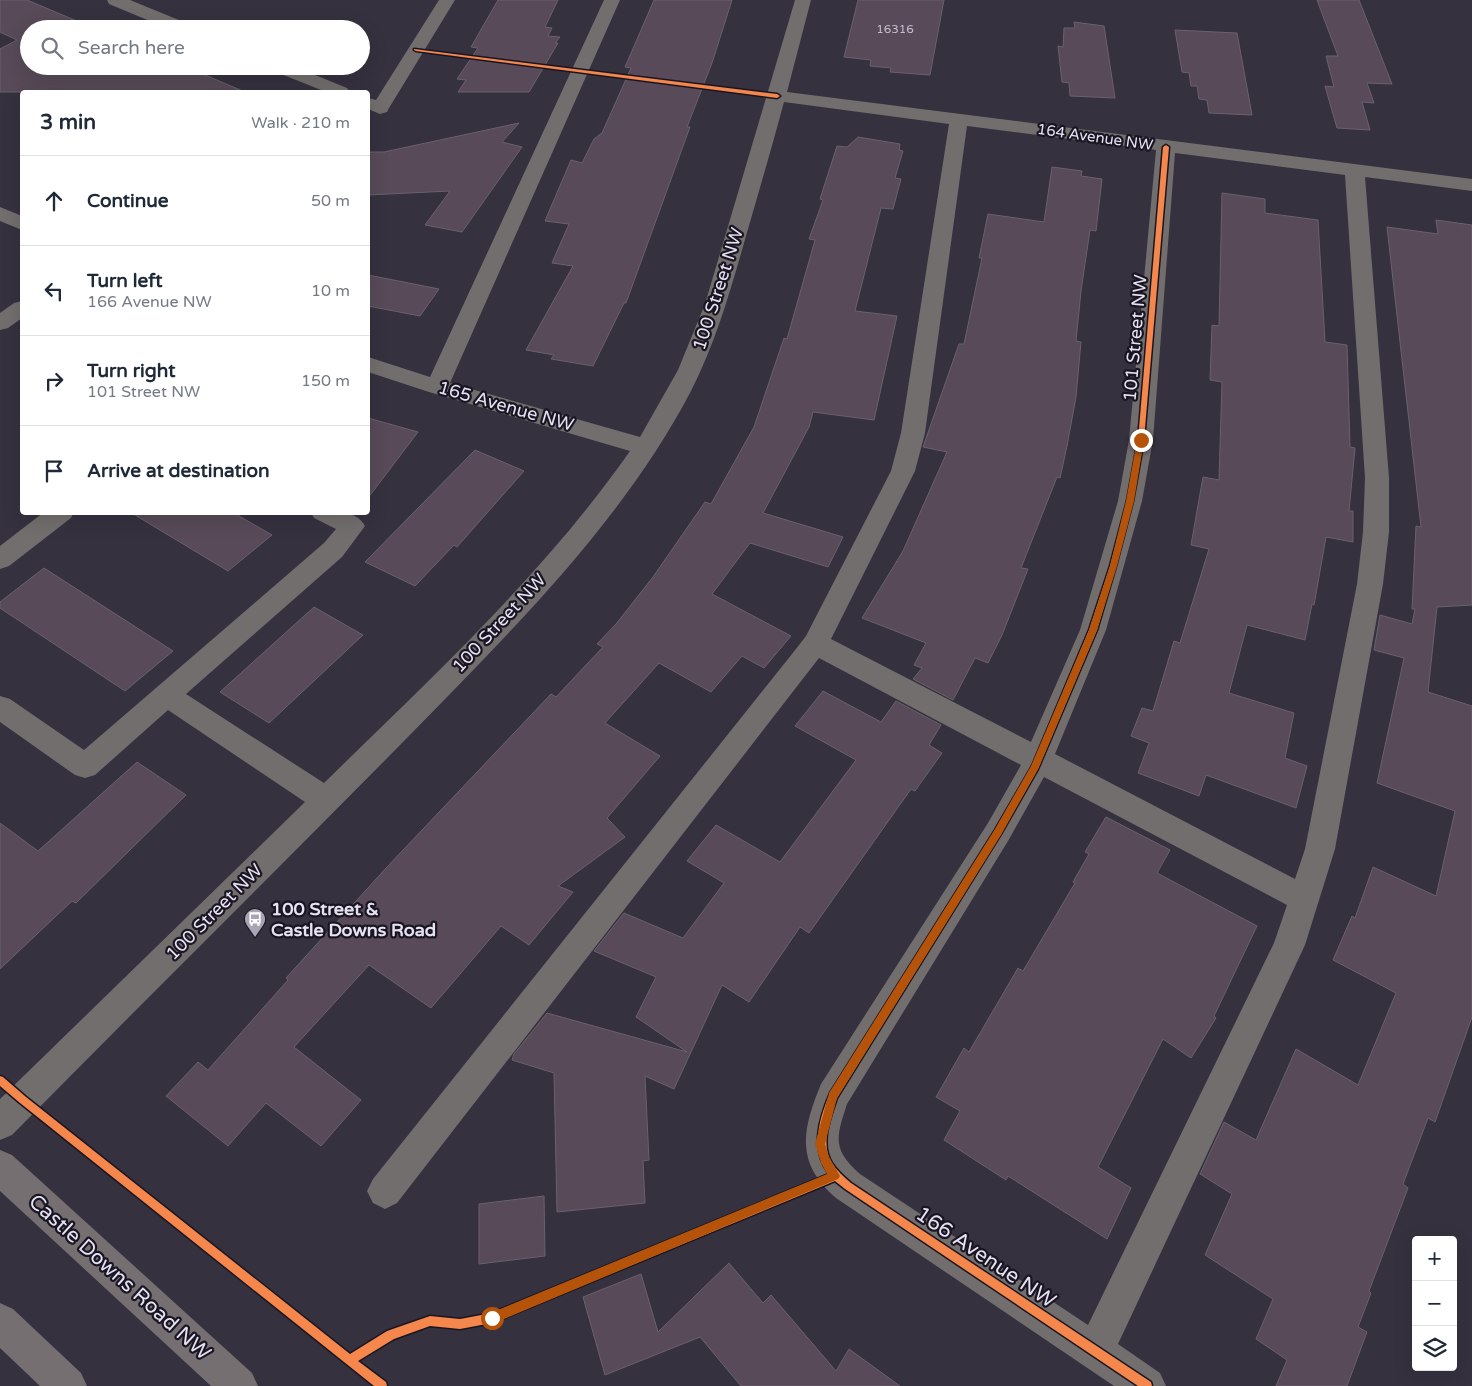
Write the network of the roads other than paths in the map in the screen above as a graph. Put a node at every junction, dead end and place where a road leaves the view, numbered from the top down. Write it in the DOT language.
graph roads {
  1 [pos="115,0"];
  2 [pos="447,0"];
  3 [pos="612,0"];
  4 [pos="803,0"];
  5 [pos="163,20"];
  6 [pos="299,75"];
  7 [pos="336,90"];
  8 [pos="777,96"];
  9 [pos="374,106"];
  10 [pos="960,119"];
  11 [pos="1166,147"];
  12 [pos="1355,171"];
  13 [pos="1472,186"];
  14 [pos="0,213"];
  15 [pos="20,223"];
  16 [pos="20,309"];
  17 [pos="0,323"];
  18 [pos="370,365"];
  19 [pos="437,387"];
  20 [pos="646,446"];
  21 [pos="58,515"];
  22 [pos="329,515"];
  23 [pos="0,559"];
  24 [pos="815,643"];
  25 [pos="166,695"];
  26 [pos="0,707"];
  27 [pos="1038,759"];
  28 [pos="327,800"];
  29 [pos="1305,899"];
  30 [pos="0,1123"];
  31 [pos="820,1144"];
  32 [pos="0,1167"];
  33 [pos="385,1191"];
  34 [pos="0,1322"];
  35 [pos="1095,1351"];
  36 [pos="68,1386"];
  37 [pos="239,1386"];
  38 [pos="1147,1386"];
  1 -- 5 [label="street"];
  2 -- 9 [label="street"];
  3 -- 19 [label="street"];
  4 -- 8 [label="street, 100 Street NW"];
  6 -- 7 [label="street"];
  8 -- 10 [label="street, 164 Avenue NW"];
  8 -- 20 [label="street, 100 Street NW"];
  10 -- 11 [label="street, 164 Avenue NW"];
  10 -- 24 [label="street"];
  11 -- 12 [label="street, 164 Avenue NW"];
  11 -- 27 [label="street, 101 Street NW"];
  12 -- 13 [label="street, 164 Avenue NW"];
  12 -- 29 [label="street"];
  14 -- 15 [label="street"];
  16 -- 17 [label="street"];
  18 -- 19 [label="street, 165 Avenue NW"];
  19 -- 20 [label="street, 165 Avenue NW"];
  20 -- 28 [label="street, 100 Street NW"];
  21 -- 23 [label="street"];
  22 -- 25 [label="street"];
  24 -- 27 [label="street"];
  24 -- 33 [label="street"];
  25 -- 26 [label="street"];
  25 -- 28 [label="street"];
  27 -- 29 [label="street"];
  27 -- 31 [label="street, 101 Street NW"];
  28 -- 30 [label="street, 100 Street NW"];
  29 -- 35 [label="street"];
  31 -- 35 [label="street, 166 Avenue NW"];
  32 -- 37 [label="main road, Castle Downs Road NW"];
  34 -- 36 [label="main road"];
  35 -- 38 [label="street, 166 Avenue NW"];
}
